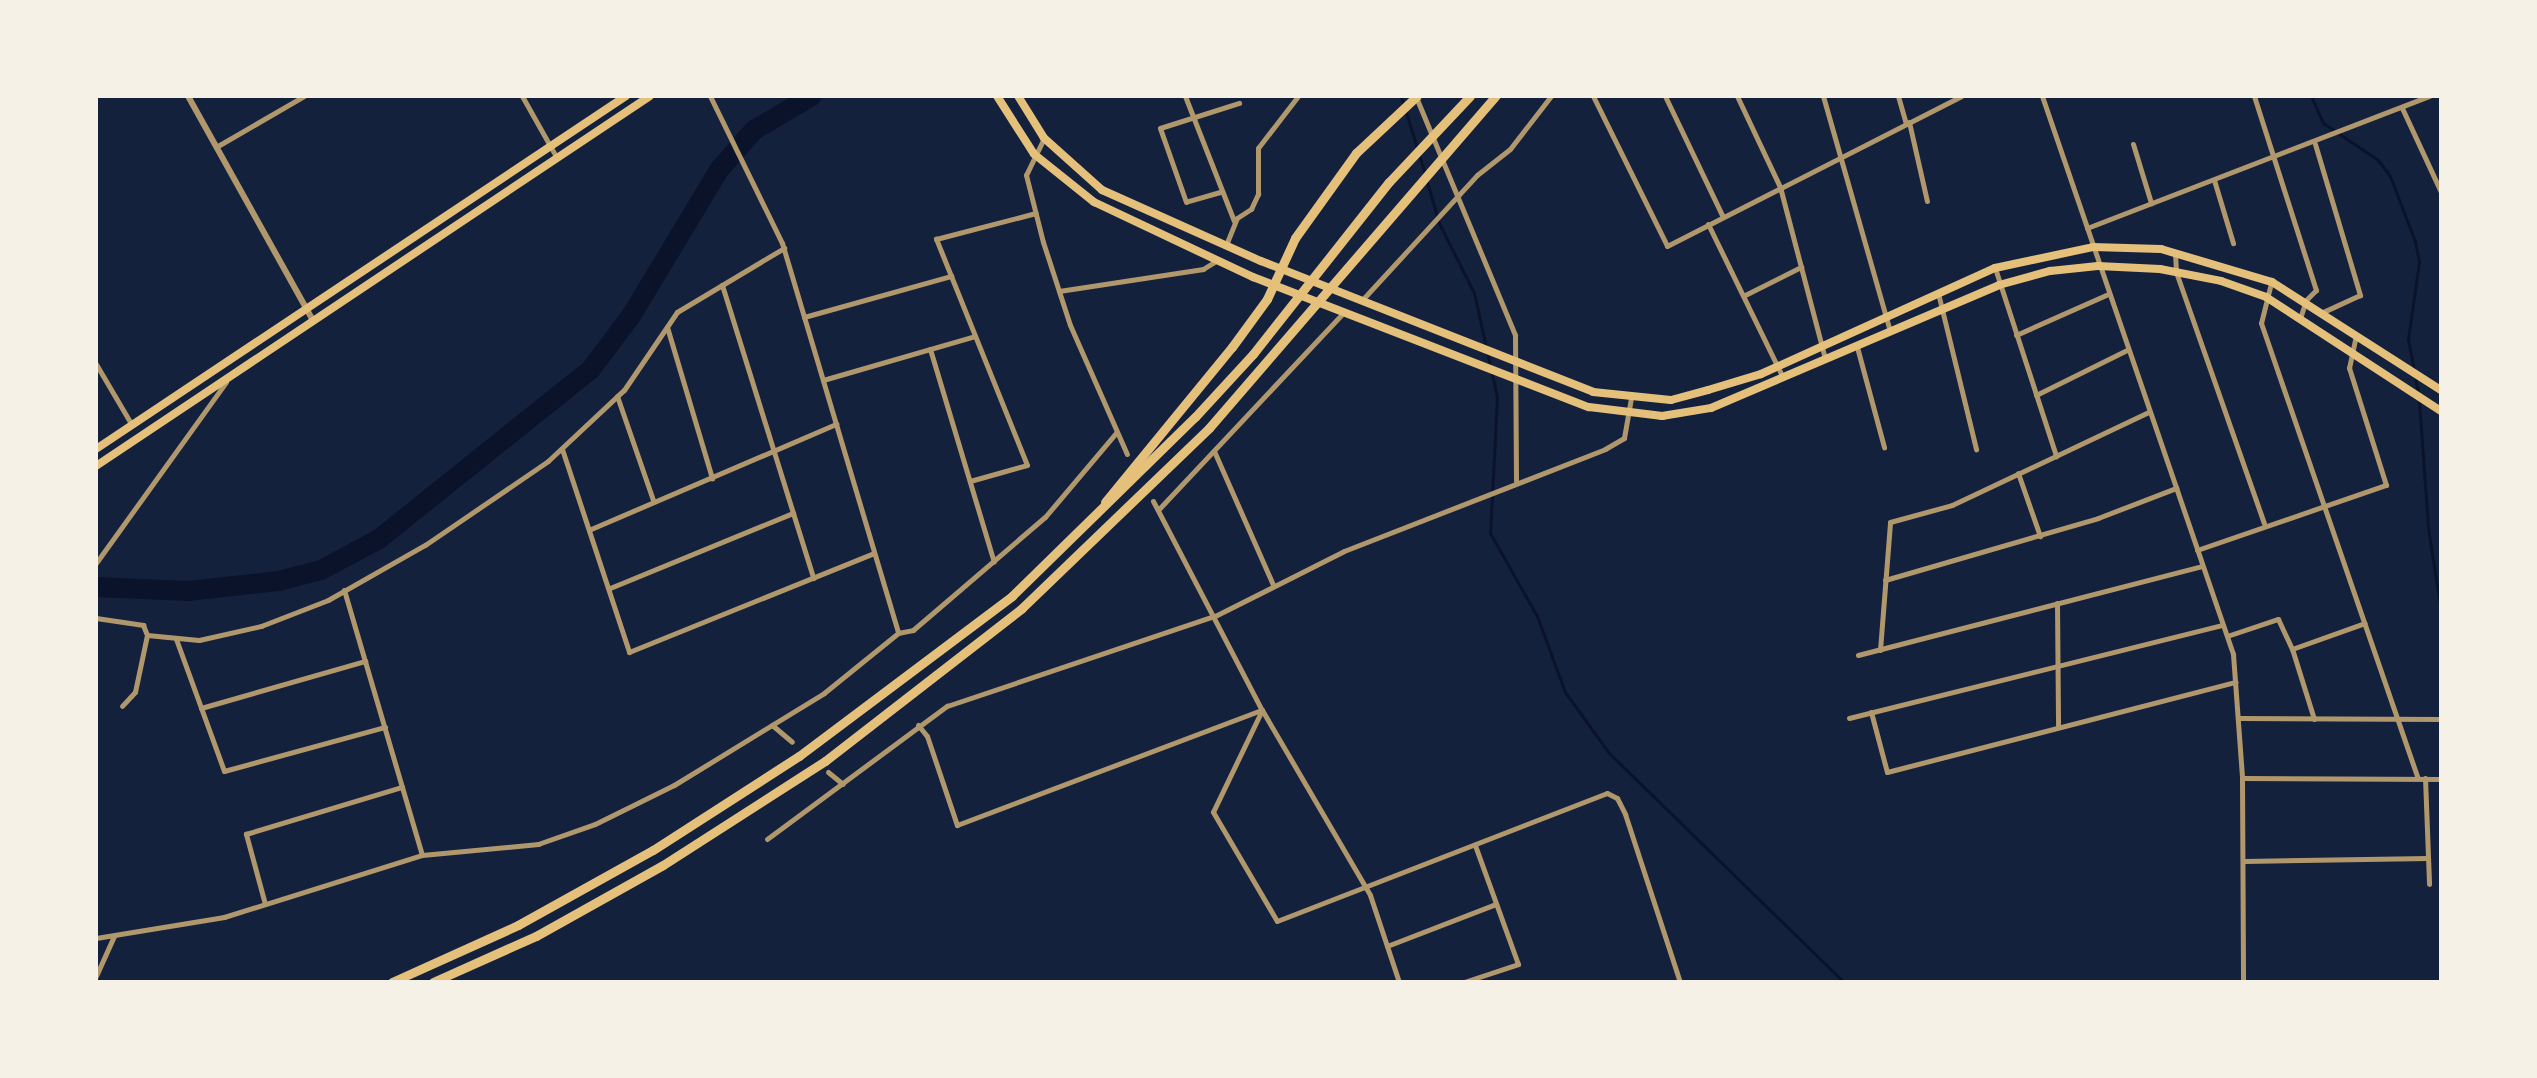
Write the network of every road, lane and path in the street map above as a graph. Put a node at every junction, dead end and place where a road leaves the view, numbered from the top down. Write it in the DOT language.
graph roads {
  1 [pos="188,96"];
  2 [pos="304,96"];
  3 [pos="522,96"];
  4 [pos="626,96"];
  5 [pos="650,96"];
  6 [pos="710,96"];
  7 [pos="997,96"];
  8 [pos="1018,96"];
  9 [pos="1185,96"];
  10 [pos="1298,96"];
  11 [pos="1416,96"];
  12 [pos="1470,96"];
  13 [pos="1496,96"];
  14 [pos="1551,96"];
  15 [pos="1593,96"];
  16 [pos="1665,96"];
  17 [pos="1737,96"];
  18 [pos="1823,96"];
  19 [pos="1898,96"];
  20 [pos="1961,96"];
  21 [pos="2042,96"];
  22 [pos="2254,96"];
  23 [pos="2429,96"];
  24 [pos="1954,98"];
  25 [pos="1239,103"];
  26 [pos="2402,108"];
  27 [pos="1193,119"];
  28 [pos="1908,123"];
  29 [pos="1044,138"];
  30 [pos="2133,144"];
  31 [pos="2315,144"];
  32 [pos="216,147"];
  33 [pos="551,147"];
  34 [pos="1034,154"];
  35 [pos="1839,155"];
  36 [pos="557,159"];
  37 [pos="2271,160"];
  38 [pos="2214,180"];
  39 [pos="1780,187"];
  40 [pos="1220,192"];
  41 [pos="2441,192"];
  42 [pos="1456,198"];
  43 [pos="1927,201"];
  44 [pos="2151,203"];
  45 [pos="1036,213"];
  46 [pos="1723,217"];
  47 [pos="1235,223"];
  48 [pos="1708,224"];
  49 [pos="2087,228"];
  50 [pos="2441,239"];
  51 [pos="2233,243"];
  52 [pos="1226,246"];
  53 [pos="2093,247"];
  54 [pos="2441,247"];
  55 [pos="784,248"];
  56 [pos="2175,252"];
  57 [pos="1217,261"];
  58 [pos="2098,266"];
  59 [pos="1801,267"];
  60 [pos="1995,268"];
  61 [pos="2176,272"];
  62 [pos="951,276"];
  63 [pos="2272,282"];
  64 [pos="722,285"];
  65 [pos="1999,285"];
  66 [pos="1059,291"];
  67 [pos="1937,292"];
  68 [pos="2108,294"];
  69 [pos="1745,295"];
  70 [pos="2266,297"];
  71 [pos="1363,299"];
  72 [pos="2306,300"];
  73 [pos="1941,308"];
  74 [pos="307,311"];
  75 [pos="2323,312"];
  76 [pos="1343,313"];
  77 [pos="1885,316"];
  78 [pos="804,317"];
  79 [pos="2300,318"];
  80 [pos="313,321"];
  81 [pos="667,327"];
  82 [pos="1890,331"];
  83 [pos="2016,335"];
  84 [pos="2357,335"];
  85 [pos="975,336"];
  86 [pos="1824,345"];
  87 [pos="1857,346"];
  88 [pos="930,349"];
  89 [pos="2349,349"];
  90 [pos="2127,350"];
  91 [pos="1514,360"];
  92 [pos="1825,360"];
  93 [pos="96,364"];
  94 [pos="1778,366"];
  95 [pos="231,375"];
  96 [pos="1783,379"];
  97 [pos="823,380"];
  98 [pos="1516,382"];
  99 [pos="2441,390"];
  100 [pos="2036,395"];
  101 [pos="617,396"];
  102 [pos="1631,398"];
  103 [pos="2441,411"];
  104 [pos="2149,412"];
  105 [pos="1629,414"];
  106 [pos="836,424"];
  107 [pos="132,425"];
  108 [pos="1116,433"];
  109 [pos="1884,447"];
  110 [pos="562,448"];
  111 [pos="96,449"];
  112 [pos="1976,449"];
  113 [pos="773,451"];
  114 [pos="1214,451"];
  115 [pos="1127,454"];
  116 [pos="2056,456"];
  117 [pos="96,466"];
  118 [pos="2018,473"];
  119 [pos="712,478"];
  120 [pos="970,481"];
  121 [pos="1516,481"];
  122 [pos="2176,488"];
  123 [pos="653,500"];
  124 [pos="1153,501"];
  125 [pos="2325,504"];
  126 [pos="1158,510"];
  127 [pos="793,513"];
  128 [pos="2264,523"];
  129 [pos="591,529"];
  130 [pos="2040,536"];
  131 [pos="1075,538"];
  132 [pos="2197,550"];
  133 [pos="874,553"];
  134 [pos="994,562"];
  135 [pos="96,563"];
  136 [pos="2202,566"];
  137 [pos="813,578"];
  138 [pos="1885,580"];
  139 [pos="1273,585"];
  140 [pos="610,588"];
  141 [pos="344,590"];
  142 [pos="2057,603"];
  143 [pos="1215,616"];
  144 [pos="96,618"];
  145 [pos="2365,623"];
  146 [pos="2223,625"];
  147 [pos="898,633"];
  148 [pos="147,635"];
  149 [pos="2227,636"];
  150 [pos="176,639"];
  151 [pos="2292,649"];
  152 [pos="1880,650"];
  153 [pos="1858,655"];
  154 [pos="365,661"];
  155 [pos="2058,663"];
  156 [pos="2236,682"];
  157 [pos="122,706"];
  158 [pos="201,708"];
  159 [pos="1262,710"];
  160 [pos="1871,712"];
  161 [pos="1849,718"];
  162 [pos="2240,718"];
  163 [pos="2314,719"];
  164 [pos="2397,719"];
  165 [pos="2441,719"];
  166 [pos="772,725"];
  167 [pos="918,725"];
  168 [pos="2058,726"];
  169 [pos="385,727"];
  170 [pos="792,742"];
  171 [pos="828,772"];
  172 [pos="2242,778"];
  173 [pos="2421,778"];
  174 [pos="2441,779"];
  175 [pos="843,784"];
  176 [pos="402,787"];
  177 [pos="767,839"];
  178 [pos="1475,845"];
  179 [pos="422,855"];
  180 [pos="2428,858"];
  181 [pos="2244,861"];
  182 [pos="2429,884"];
  183 [pos="1367,890"];
  184 [pos="265,904"];
  185 [pos="1496,904"];
  186 [pos="114,936"];
  187 [pos="96,938"];
  188 [pos="1387,946"];
  189 [pos="96,976"];
  190 [pos="392,982"];
  191 [pos="433,982"];
  192 [pos="1399,982"];
  193 [pos="1464,982"];
  194 [pos="1680,982"];
  195 [pos="2243,982"];
  1 -- 32 [label="street"];
  2 -- 32 [label="street"];
  3 -- 33 [label="street"];
  4 -- 33 [label="main road"];
  5 -- 36 [label="main road"];
  6 -- 55 [label="street"];
  7 -- 34 [label="main road"];
  8 -- 29 [label="main road"];
  9 -- 27 [label="street"];
  10 -- 47 [label="street"];
  11 -- 42 [label="street"];
  11 -- 131 [label="highway"];
  12 -- 131 [label="highway"];
  13 -- 191 [label="highway"];
  14 -- 42 [label="street"];
  15 -- 48 [label="street"];
  16 -- 46 [label="street"];
  17 -- 39 [label="street"];
  18 -- 35 [label="street"];
  19 -- 28 [label="street"];
  20 -- 24 [label="street"];
  21 -- 49 [label="street"];
  22 -- 37 [label="street"];
  23 -- 26 [label="street"];
  24 -- 28 [label="street"];
  25 -- 27 [label="street"];
  26 -- 31 [label="street"];
  26 -- 41 [label="street"];
  27 -- 40 [label="street"];
  27 -- 40 [label="street"];
  28 -- 35 [label="street"];
  28 -- 43 [label="street"];
  29 -- 34 [label="street"];
  29 -- 52 [label="main road"];
  30 -- 44 [label="street"];
  31 -- 37 [label="street"];
  31 -- 75 [label="street"];
  32 -- 74 [label="street"];
  33 -- 36 [label="street"];
  33 -- 74 [label="main road"];
  34 -- 45 [label="street"];
  34 -- 57 [label="main road"];
  35 -- 39 [label="street"];
  35 -- 77 [label="street"];
  36 -- 80 [label="main road"];
  37 -- 38 [label="street"];
  37 -- 72 [label="street"];
  38 -- 44 [label="street"];
  38 -- 51 [label="street"];
  39 -- 46 [label="street"];
  39 -- 59 [label="street"];
  40 -- 47 [label="street"];
  42 -- 71 [label="street"];
  42 -- 91 [label="street"];
  44 -- 49 [label="street"];
  45 -- 62 [label="street"];
  45 -- 66 [label="street"];
  46 -- 48 [label="street"];
  47 -- 52 [label="street"];
  48 -- 69 [label="street"];
  49 -- 53 [label="street"];
  50 -- 54 [label="street"];
  52 -- 71 [label="main road"];
  53 -- 56 [label="main road"];
  53 -- 58 [label="street"];
  53 -- 60 [label="main road"];
  55 -- 64 [label="street"];
  55 -- 78 [label="street"];
  56 -- 61 [label="street"];
  56 -- 63 [label="main road"];
  57 -- 66 [label="street"];
  57 -- 76 [label="main road"];
  58 -- 61 [label="main road"];
  58 -- 65 [label="main road"];
  58 -- 68 [label="street"];
  59 -- 69 [label="street"];
  59 -- 86 [label="street"];
  60 -- 65 [label="street"];
  60 -- 67 [label="main road"];
  61 -- 70 [label="main road"];
  61 -- 128 [label="street"];
  62 -- 78 [label="street"];
  62 -- 85 [label="street"];
  63 -- 70 [label="street"];
  63 -- 72 [label="main road"];
  64 -- 81 [label="street"];
  64 -- 113 [label="street"];
  65 -- 73 [label="main road"];
  65 -- 83 [label="street"];
  66 -- 108 [label="street"];
  67 -- 73 [label="street"];
  67 -- 77 [label="main road"];
  68 -- 83 [label="street"];
  68 -- 90 [label="street"];
  69 -- 94 [label="street"];
  70 -- 79 [label="main road"];
  70 -- 125 [label="street"];
  71 -- 91 [label="main road"];
  72 -- 75 [label="main road"];
  72 -- 79 [label="street"];
  73 -- 82 [label="main road"];
  73 -- 112 [label="street"];
  74 -- 80 [label="street"];
  74 -- 107 [label="main road"];
  75 -- 84 [label="main road"];
  76 -- 98 [label="main road"];
  76 -- 114 [label="street"];
  77 -- 82 [label="street"];
  77 -- 86 [label="main road"];
  78 -- 97 [label="street"];
  79 -- 89 [label="main road"];
  80 -- 95 [label="main road"];
  81 -- 101 [label="street"];
  81 -- 119 [label="street"];
  82 -- 87 [label="main road"];
  83 -- 100 [label="street"];
  84 -- 89 [label="street"];
  84 -- 99 [label="main road"];
  85 -- 88 [label="street"];
  85 -- 120 [label="street"];
  86 -- 92 [label="street"];
  86 -- 94 [label="main road"];
  87 -- 92 [label="main road"];
  87 -- 109 [label="street"];
  88 -- 97 [label="street"];
  88 -- 120 [label="street"];
  89 -- 103 [label="main road"];
  89 -- 125 [label="street"];
  90 -- 100 [label="street"];
  90 -- 104 [label="street"];
  91 -- 98 [label="street"];
  91 -- 102 [label="main road"];
  92 -- 96 [label="main road"];
  93 -- 107 [label="street"];
  94 -- 96 [label="street"];
  94 -- 102 [label="main road"];
  95 -- 117 [label="main road"];
  95 -- 135 [label="street"];
  96 -- 105 [label="main road"];
  97 -- 106 [label="street"];
  98 -- 105 [label="main road"];
  98 -- 121 [label="street"];
  100 -- 116 [label="street"];
  101 -- 110 [label="street"];
  101 -- 123 [label="street"];
  102 -- 105 [label="street"];
  104 -- 116 [label="street"];
  104 -- 122 [label="street"];
  105 -- 121 [label="street"];
  106 -- 113 [label="street"];
  106 -- 133 [label="street"];
  107 -- 111 [label="main road"];
  108 -- 115 [label="street"];
  108 -- 134 [label="street"];
  110 -- 129 [label="street"];
  110 -- 141 [label="street"];
  113 -- 119 [label="street"];
  113 -- 127 [label="street"];
  114 -- 126 [label="street"];
  114 -- 139 [label="street"];
  116 -- 118 [label="street"];
  118 -- 130 [label="street"];
  118 -- 138 [label="street"];
  119 -- 123 [label="street"];
  120 -- 134 [label="street"];
  121 -- 139 [label="street"];
  122 -- 130 [label="street"];
  122 -- 132 [label="street"];
  123 -- 129 [label="street"];
  124 -- 126 [label="street"];
  125 -- 128 [label="street"];
  125 -- 145 [label="street"];
  126 -- 143 [label="street"];
  127 -- 137 [label="street"];
  127 -- 140 [label="street"];
  128 -- 132 [label="street"];
  129 -- 140 [label="street"];
  130 -- 138 [label="street"];
  131 -- 190 [label="highway"];
  132 -- 136 [label="street"];
  133 -- 137 [label="street"];
  133 -- 147 [label="street"];
  134 -- 147 [label="street"];
  136 -- 142 [label="street"];
  136 -- 146 [label="street"];
  137 -- 140 [label="street"];
  138 -- 152 [label="street"];
  139 -- 143 [label="street"];
  141 -- 150 [label="street"];
  141 -- 154 [label="street"];
  142 -- 152 [label="street"];
  142 -- 155 [label="street"];
  143 -- 159 [label="street"];
  143 -- 167 [label="street"];
  144 -- 148 [label="street"];
  145 -- 151 [label="street"];
  145 -- 164 [label="street"];
  146 -- 149 [label="street"];
  146 -- 155 [label="street"];
  147 -- 166 [label="street"];
  148 -- 150 [label="street"];
  148 -- 157 [label="street"];
  149 -- 151 [label="street"];
  149 -- 156 [label="street"];
  150 -- 158 [label="street"];
  151 -- 163 [label="street"];
  152 -- 153 [label="street"];
  154 -- 158 [label="street"];
  154 -- 169 [label="street"];
  155 -- 160 [label="street"];
  155 -- 168 [label="street"];
  156 -- 162 [label="street"];
  156 -- 168 [label="street"];
  158 -- 169 [label="street"];
  159 -- 167 [label="street"];
  159 -- 183 [label="street"];
  159 -- 183 [label="street"];
  160 -- 161 [label="street"];
  160 -- 168 [label="street"];
  162 -- 163 [label="street"];
  162 -- 172 [label="street"];
  163 -- 164 [label="street"];
  164 -- 165 [label="street"];
  164 -- 173 [label="street"];
  166 -- 170 [label="street"];
  166 -- 179 [label="street"];
  167 -- 175 [label="street"];
  169 -- 176 [label="street"];
  171 -- 175 [label="street"];
  172 -- 173 [label="street"];
  172 -- 181 [label="street"];
  173 -- 174 [label="street"];
  173 -- 180 [label="street"];
  175 -- 177 [label="street"];
  176 -- 179 [label="street"];
  176 -- 184 [label="street"];
  178 -- 183 [label="street"];
  178 -- 185 [label="street"];
  178 -- 194 [label="street"];
  179 -- 184 [label="street"];
  180 -- 181 [label="street"];
  180 -- 182 [label="street"];
  181 -- 195 [label="street"];
  183 -- 188 [label="street"];
  184 -- 186 [label="street"];
  185 -- 188 [label="street"];
  185 -- 193 [label="street"];
  186 -- 187 [label="street"];
  186 -- 189 [label="street"];
  188 -- 192 [label="street"];
}
